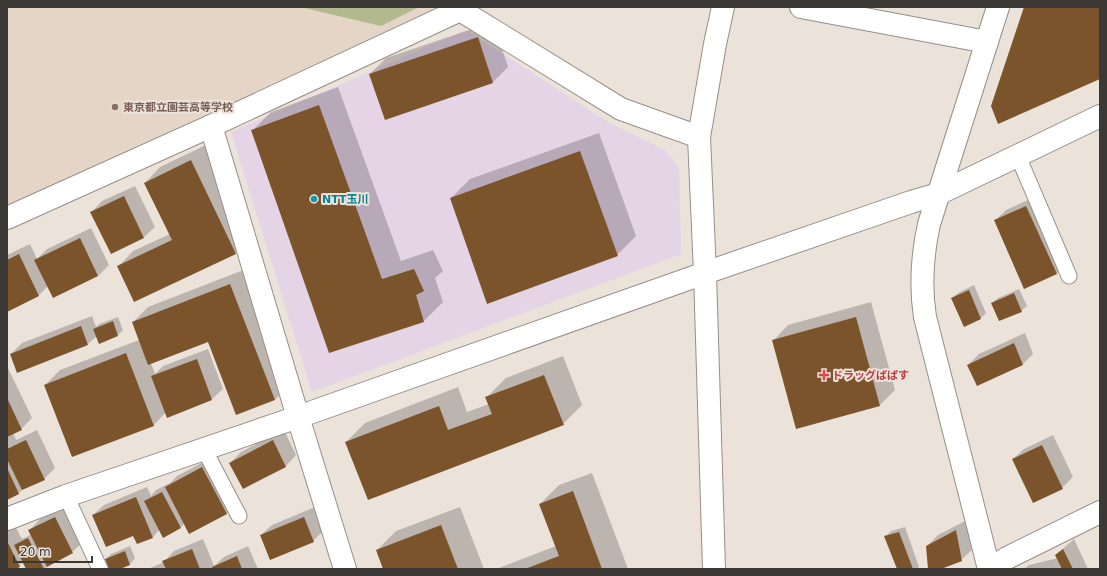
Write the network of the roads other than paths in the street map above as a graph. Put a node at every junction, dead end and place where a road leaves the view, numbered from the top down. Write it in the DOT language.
graph roads {
  1 [pos="723,7"];
  2 [pos="801,7"];
  3 [pos="998,7"];
  4 [pos="460,9"];
  5 [pos="987,42"];
  6 [pos="1100,116"];
  7 [pos="211,126"];
  8 [pos="698,137"];
  9 [pos="1018,156"];
  10 [pos="938,194"];
  11 [pos="7,218"];
  12 [pos="705,273"];
  13 [pos="1070,276"];
  14 [pos="298,417"];
  15 [pos="204,449"];
  16 [pos="66,496"];
  17 [pos="1100,512"];
  18 [pos="239,516"];
  19 [pos="7,519"];
  20 [pos="100,569"];
  21 [pos="345,569"];
  22 [pos="714,569"];
  23 [pos="989,569"];
  1 -- 8 [label="street"];
  2 -- 5 [label="street"];
  3 -- 5 [label="street"];
  4 -- 7 [label="street"];
  4 -- 8 [label="street"];
  5 -- 10 [label="street"];
  6 -- 9 [label="street"];
  7 -- 11 [label="street"];
  7 -- 14 [label="street"];
  8 -- 12 [label="street"];
  9 -- 10 [label="street"];
  9 -- 13 [label="lane"];
  10 -- 12 [label="street"];
  10 -- 23 [label="street"];
  12 -- 14 [label="street"];
  12 -- 22 [label="street"];
  14 -- 15 [label="street"];
  14 -- 21 [label="street"];
  15 -- 16 [label="street"];
  15 -- 18 [label="lane"];
  16 -- 19 [label="street"];
  16 -- 20 [label="lane"];
  17 -- 23 [label="street"];
}
